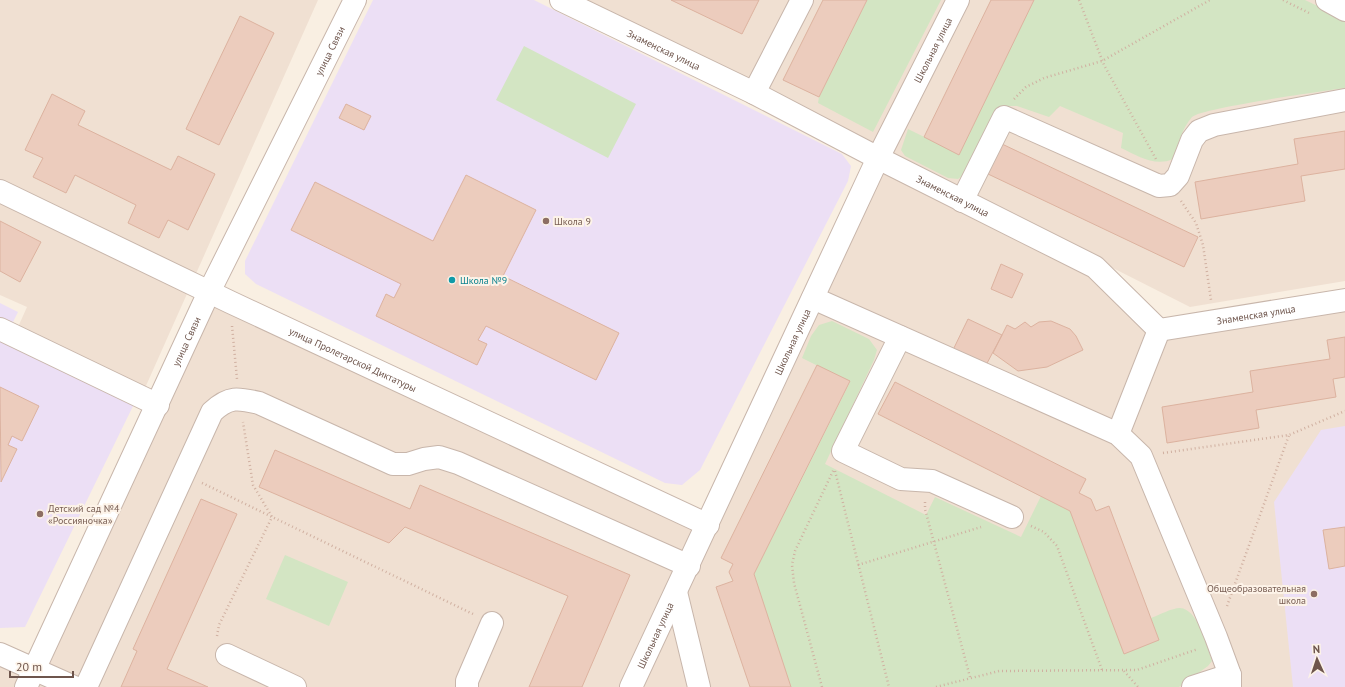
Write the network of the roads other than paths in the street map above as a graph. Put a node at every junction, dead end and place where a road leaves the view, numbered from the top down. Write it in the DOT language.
graph roads {
  1 [pos="355,0"];
  2 [pos="561,0"];
  3 [pos="802,0"];
  4 [pos="958,0"];
  5 [pos="1326,0"];
  6 [pos="1345,10"];
  7 [pos="754,93"];
  8 [pos="1345,100"];
  9 [pos="878,158"];
  10 [pos="0,191"];
  11 [pos="962,201"];
  12 [pos="209,292"];
  13 [pos="813,298"];
  14 [pos="1345,300"];
  15 [pos="0,329"];
  16 [pos="1160,330"];
  17 [pos="900,337"];
  18 [pos="158,405"];
  19 [pos="1118,434"];
  20 [pos="1012,518"];
  21 [pos="708,525"];
  22 [pos="688,566"];
  23 [pos="676,592"];
  24 [pos="492,623"];
  25 [pos="0,654"];
  26 [pos="227,655"];
  27 [pos="30,678"];
  28 [pos="1230,681"];
  29 [pos="74,687"];
  30 [pos="86,687"];
  31 [pos="295,687"];
  32 [pos="467,687"];
  33 [pos="631,687"];
  34 [pos="699,687"];
  35 [pos="1193,687"];
  1 -- 12 [label="street, улица Связи"];
  2 -- 7 [label="street, Знаменская улица"];
  3 -- 7 [label="street"];
  4 -- 9 [label="street, Школьная улица"];
  5 -- 6 [label="street"];
  7 -- 9 [label="street, Знаменская улица"];
  8 -- 11 [label="street"];
  9 -- 11 [label="street, Знаменская улица"];
  9 -- 13 [label="street, Школьная улица"];
  10 -- 12 [label="street, улица Пролетарской Диктатуры"];
  11 -- 16 [label="street, Знаменская улица"];
  12 -- 18 [label="street, улица Связи"];
  12 -- 21 [label="street, улица Пролетарской Диктатуры"];
  13 -- 17 [label="street"];
  13 -- 21 [label="street, Школьная улица"];
  14 -- 16 [label="street, Знаменская улица"];
  15 -- 18 [label="street"];
  16 -- 19 [label="street"];
  17 -- 19 [label="street"];
  17 -- 20 [label="street"];
  18 -- 27 [label="street, улица Связи"];
  19 -- 28 [label="street"];
  21 -- 22 [label="street, Школьная улица"];
  22 -- 23 [label="street, Школьная улица"];
  22 -- 30 [label="street"];
  23 -- 33 [label="street, Школьная улица"];
  23 -- 34 [label="street"];
  24 -- 32 [label="street"];
  25 -- 27 [label="street"];
  26 -- 31 [label="street"];
  27 -- 29 [label="street"];
  28 -- 35 [label="street"];
}
